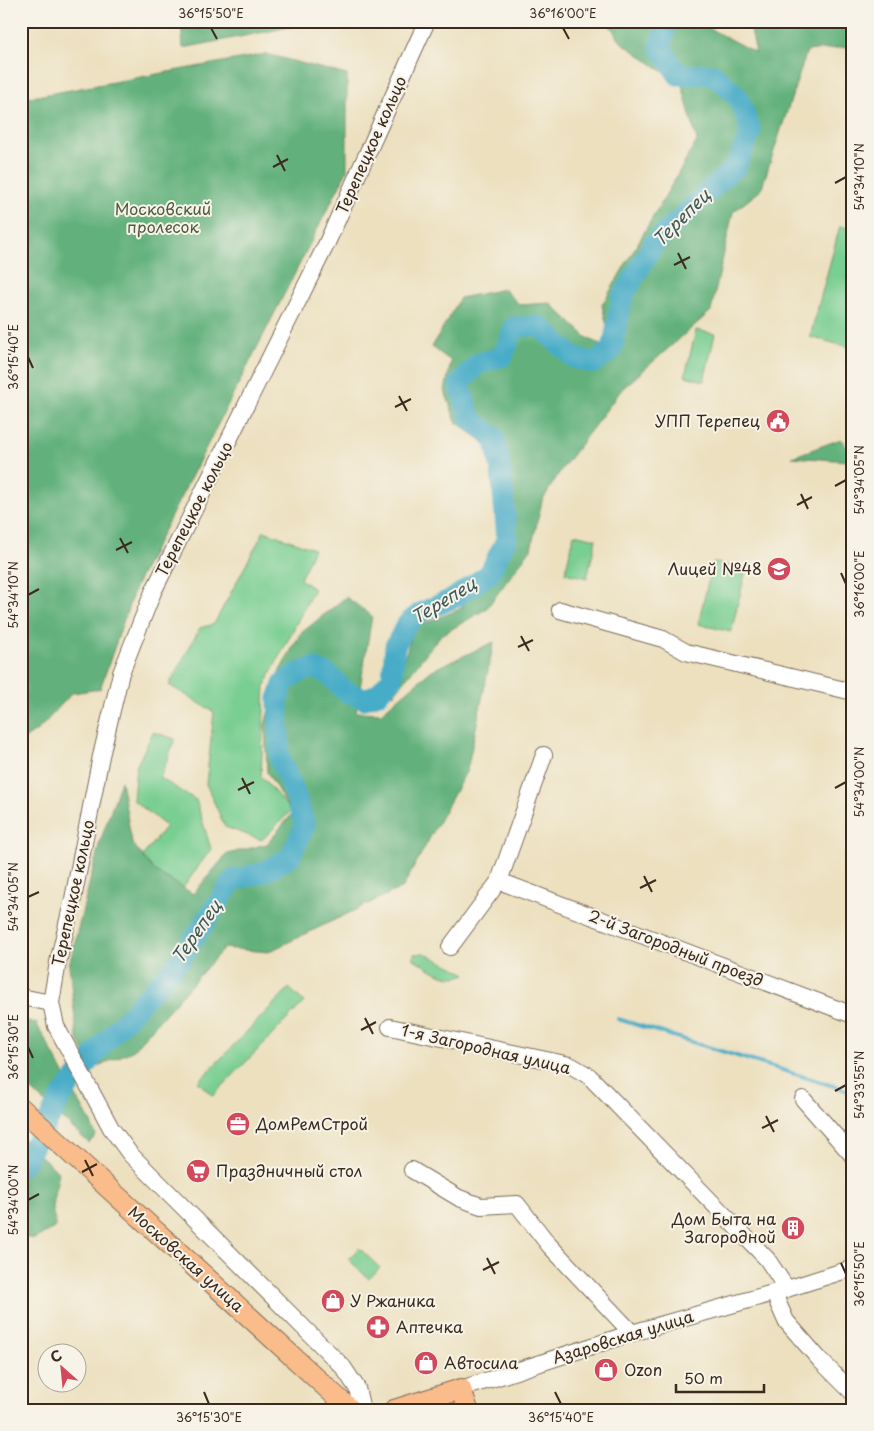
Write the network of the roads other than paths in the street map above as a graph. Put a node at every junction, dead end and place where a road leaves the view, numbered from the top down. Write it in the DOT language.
graph roads {
  1 [pos="427,21"];
  2 [pos="560,610"];
  3 [pos="853,692"];
  4 [pos="544,755"];
  5 [pos="499,881"];
  6 [pos="450,947"];
  7 [pos="21,997"];
  8 [pos="51,1003"];
  9 [pos="853,1016"];
  10 [pos="390,1026"];
  11 [pos="803,1099"];
  12 [pos="21,1108"];
  13 [pos="853,1156"];
  14 [pos="412,1170"];
  15 [pos="853,1268"];
  16 [pos="781,1291"];
  17 [pos="632,1333"];
  18 [pos="460,1389"];
  19 [pos="853,1393"];
  20 [pos="351,1410"];
  21 [pos="362,1410"];
  22 [pos="394,1410"];
  23 [pos="468,1410"];
  1 -- 8 [label="street, Терепецкое кольцо"];
  2 -- 3 [label="street"];
  4 -- 5 [label="street"];
  5 -- 6 [label="street"];
  5 -- 9 [label="street, 2-й Загородный проезд"];
  7 -- 8 [label="street"];
  8 -- 21 [label="street, Терепецкое кольцо"];
  10 -- 16 [label="street, 1-я Загородная улица"];
  11 -- 13 [label="street"];
  12 -- 20 [label="main road, Московская улица"];
  14 -- 17 [label="street"];
  15 -- 16 [label="street, Азаровская улица"];
  16 -- 17 [label="street, Азаровская улица"];
  16 -- 19 [label="street, 1-я Загородная улица"];
  17 -- 18 [label="street, Азаровская улица"];
  18 -- 22 [label="main road, Азаровская улица"];
  18 -- 23 [label="main road"];
}
